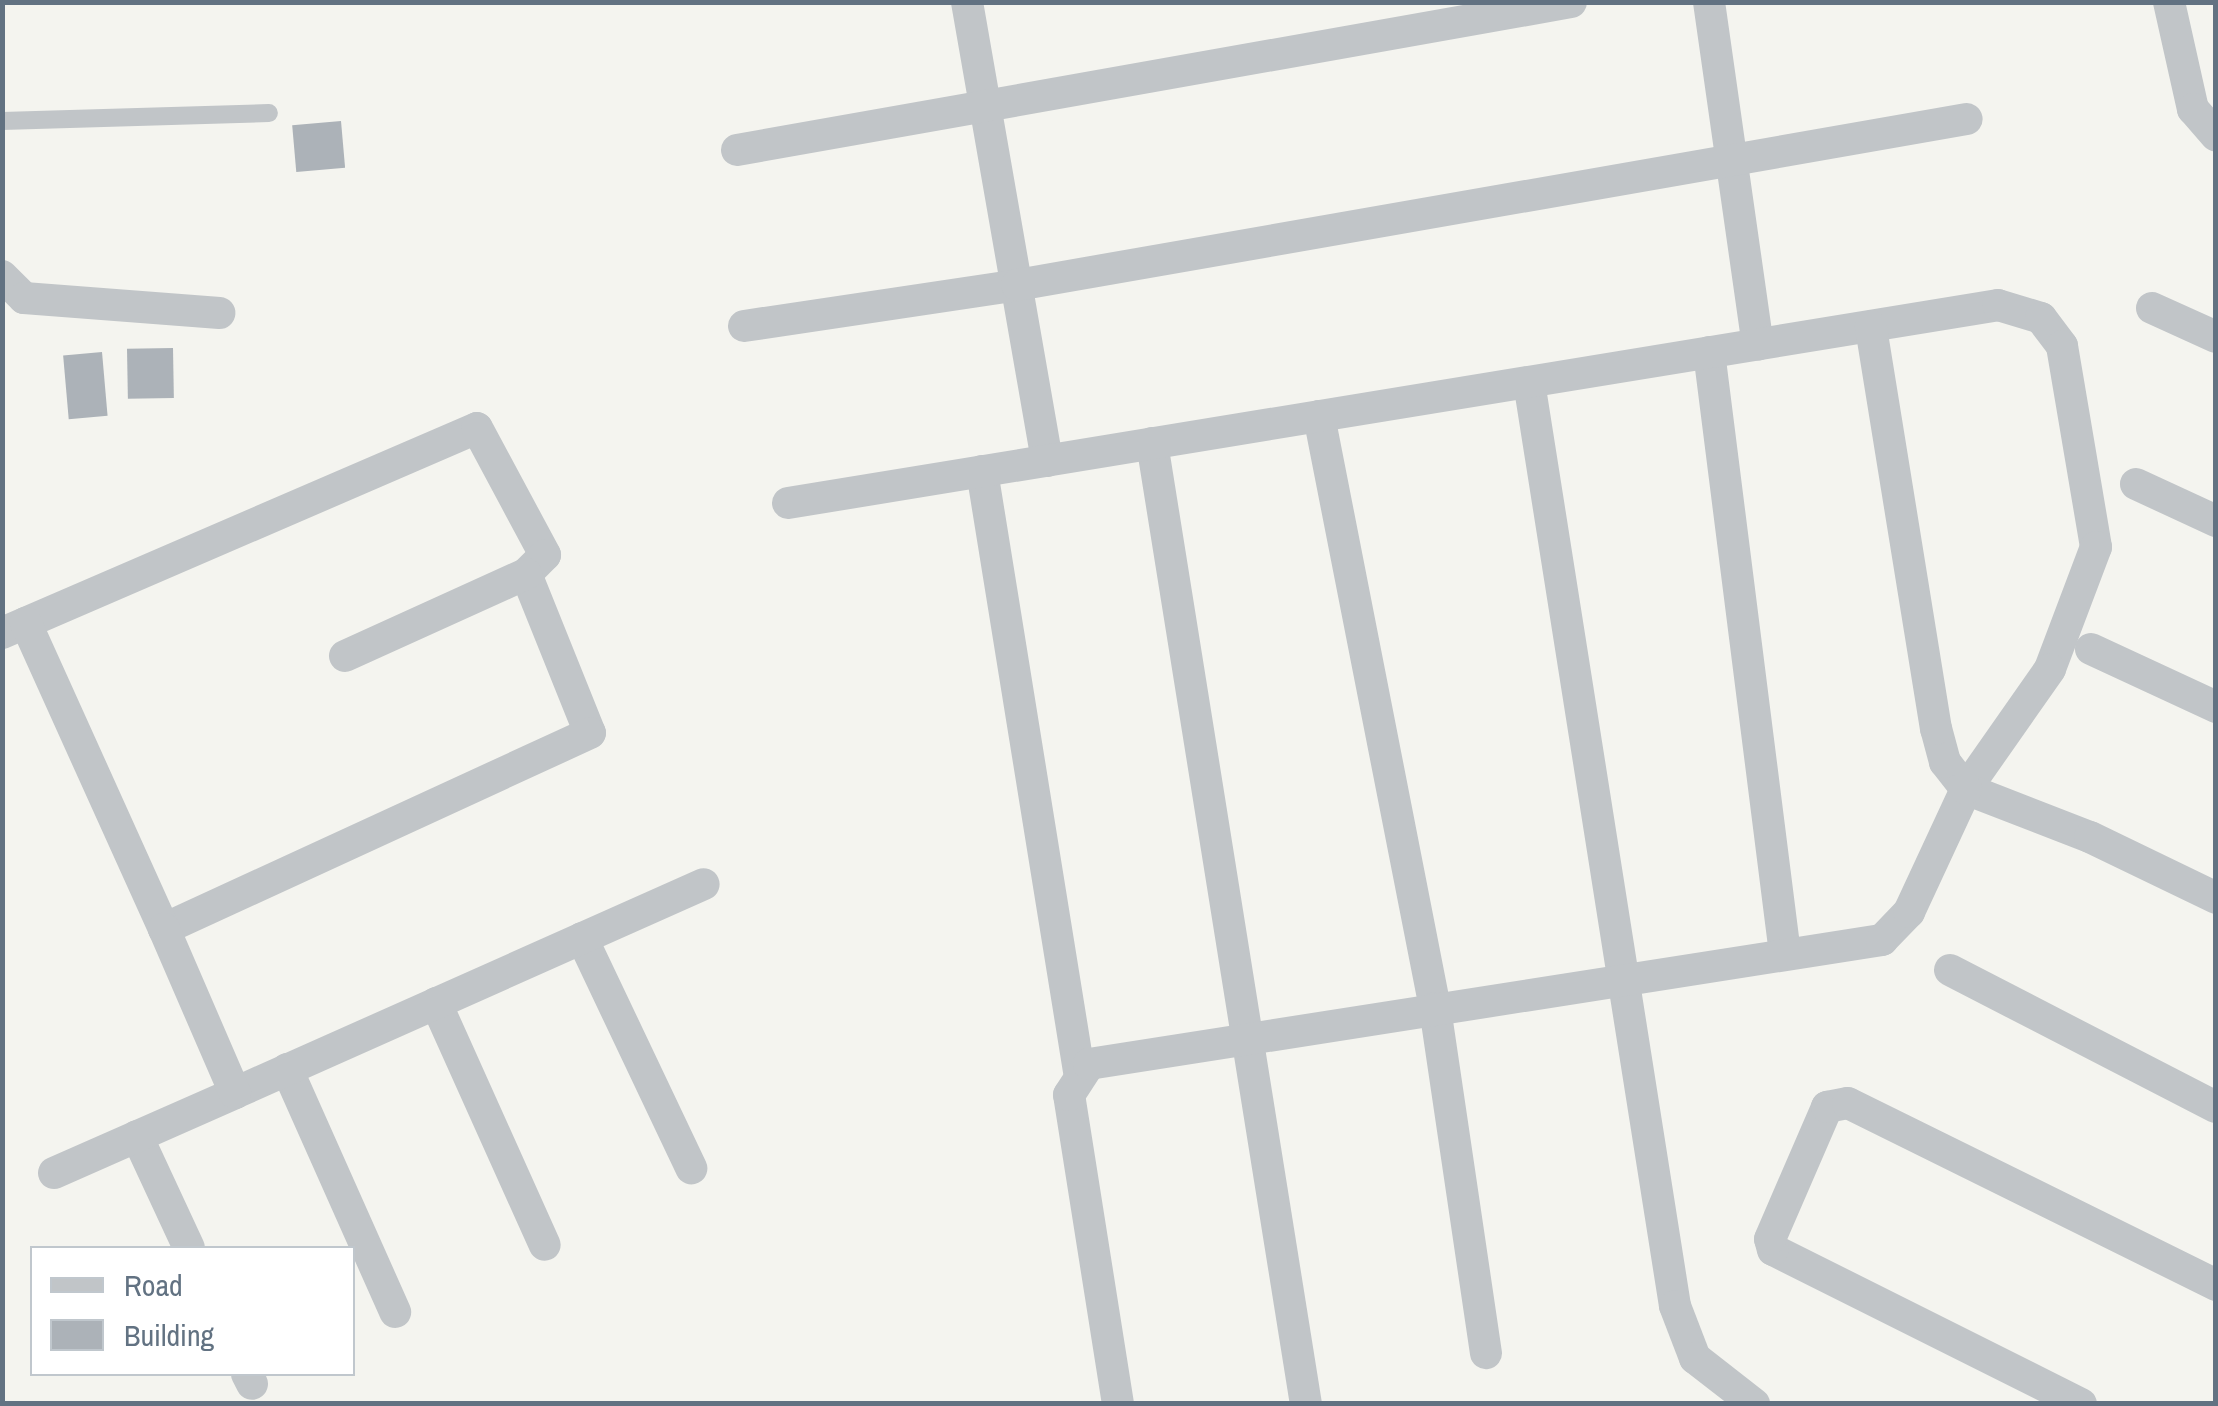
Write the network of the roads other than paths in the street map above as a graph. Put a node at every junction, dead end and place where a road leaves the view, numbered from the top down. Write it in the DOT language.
graph roads {
  1 [pos="967,2"];
  2 [pos="1570,2"];
  3 [pos="1709,2"];
  4 [pos="2169,2"];
  5 [pos="986,107"];
  6 [pos="270,113"];
  7 [pos="1966,119"];
  8 [pos="2,120"];
  9 [pos="2216,135"];
  10 [pos="737,150"];
  11 [pos="1731,160"];
  12 [pos="2,276"];
  13 [pos="1017,286"];
  14 [pos="2152,308"];
  15 [pos="219,313"];
  16 [pos="744,326"];
  17 [pos="1872,326"];
  18 [pos="2216,337"];
  19 [pos="1758,345"];
  20 [pos="1709,352"];
  21 [pos="1529,382"];
  22 [pos="1319,416"];
  23 [pos="1152,443"];
  24 [pos="1047,460"];
  25 [pos="982,471"];
  26 [pos="2136,484"];
  27 [pos="788,503"];
  28 [pos="2216,521"];
  29 [pos="526,574"];
  30 [pos="14,628"];
  31 [pos="2090,649"];
  32 [pos="345,656"];
  33 [pos="2216,707"];
  34 [pos="1966,788"];
  35 [pos="704,884"];
  36 [pos="2216,898"];
  37 [pos="164,929"];
  38 [pos="582,938"];
  39 [pos="1785,954"];
  40 [pos="1950,970"];
  41 [pos="1619,979"];
  42 [pos="436,1003"];
  43 [pos="1435,1008"];
  44 [pos="1246,1036"];
  45 [pos="287,1069"];
  46 [pos="1080,1072"];
  47 [pos="234,1093"];
  48 [pos="2216,1106"];
  49 [pos="137,1136"];
  50 [pos="691,1168"];
  51 [pos="54,1173"];
  52 [pos="545,1245"];
  53 [pos="188,1246"];
  54 [pos="2216,1285"];
  55 [pos="395,1312"];
  56 [pos="1486,1353"];
  57 [pos="1118,1404"];
  58 [pos="1306,1404"];
  59 [pos="1754,1404"];
  60 [pos="2081,1404"];
  1 -- 5 [label="street"];
  2 -- 5 [label="street"];
  3 -- 11 [label="street"];
  4 -- 9 [label="street"];
  5 -- 10 [label="street"];
  5 -- 13 [label="street"];
  6 -- 8 [label="lane"];
  7 -- 11 [label="street"];
  11 -- 13 [label="street"];
  11 -- 19 [label="street"];
  12 -- 15 [label="street"];
  13 -- 16 [label="street"];
  13 -- 24 [label="street"];
  14 -- 18 [label="street"];
  17 -- 19 [label="street"];
  17 -- 34 [label="street"];
  17 -- 34 [label="street"];
  19 -- 20 [label="street"];
  20 -- 21 [label="street"];
  20 -- 39 [label="street"];
  21 -- 22 [label="street"];
  21 -- 41 [label="street"];
  22 -- 23 [label="street"];
  22 -- 43 [label="street"];
  23 -- 24 [label="street"];
  23 -- 44 [label="street"];
  24 -- 25 [label="street"];
  25 -- 27 [label="street"];
  25 -- 46 [label="street"];
  26 -- 28 [label="street"];
  29 -- 30 [label="street"];
  29 -- 32 [label="street"];
  29 -- 37 [label="street"];
  30 -- 37 [label="street"];
  31 -- 33 [label="street"];
  34 -- 36 [label="street"];
  34 -- 39 [label="street"];
  35 -- 38 [label="street"];
  37 -- 47 [label="street"];
  38 -- 42 [label="street"];
  38 -- 50 [label="street"];
  39 -- 41 [label="street"];
  40 -- 48 [label="street"];
  41 -- 43 [label="street"];
  41 -- 59 [label="street"];
  42 -- 45 [label="street"];
  42 -- 52 [label="street"];
  43 -- 44 [label="street"];
  43 -- 56 [label="street"];
  44 -- 46 [label="street"];
  44 -- 58 [label="street"];
  45 -- 47 [label="street"];
  45 -- 55 [label="street"];
  46 -- 57 [label="street"];
  47 -- 49 [label="street"];
  49 -- 51 [label="street"];
  49 -- 53 [label="street"];
  54 -- 60 [label="street"];
}
